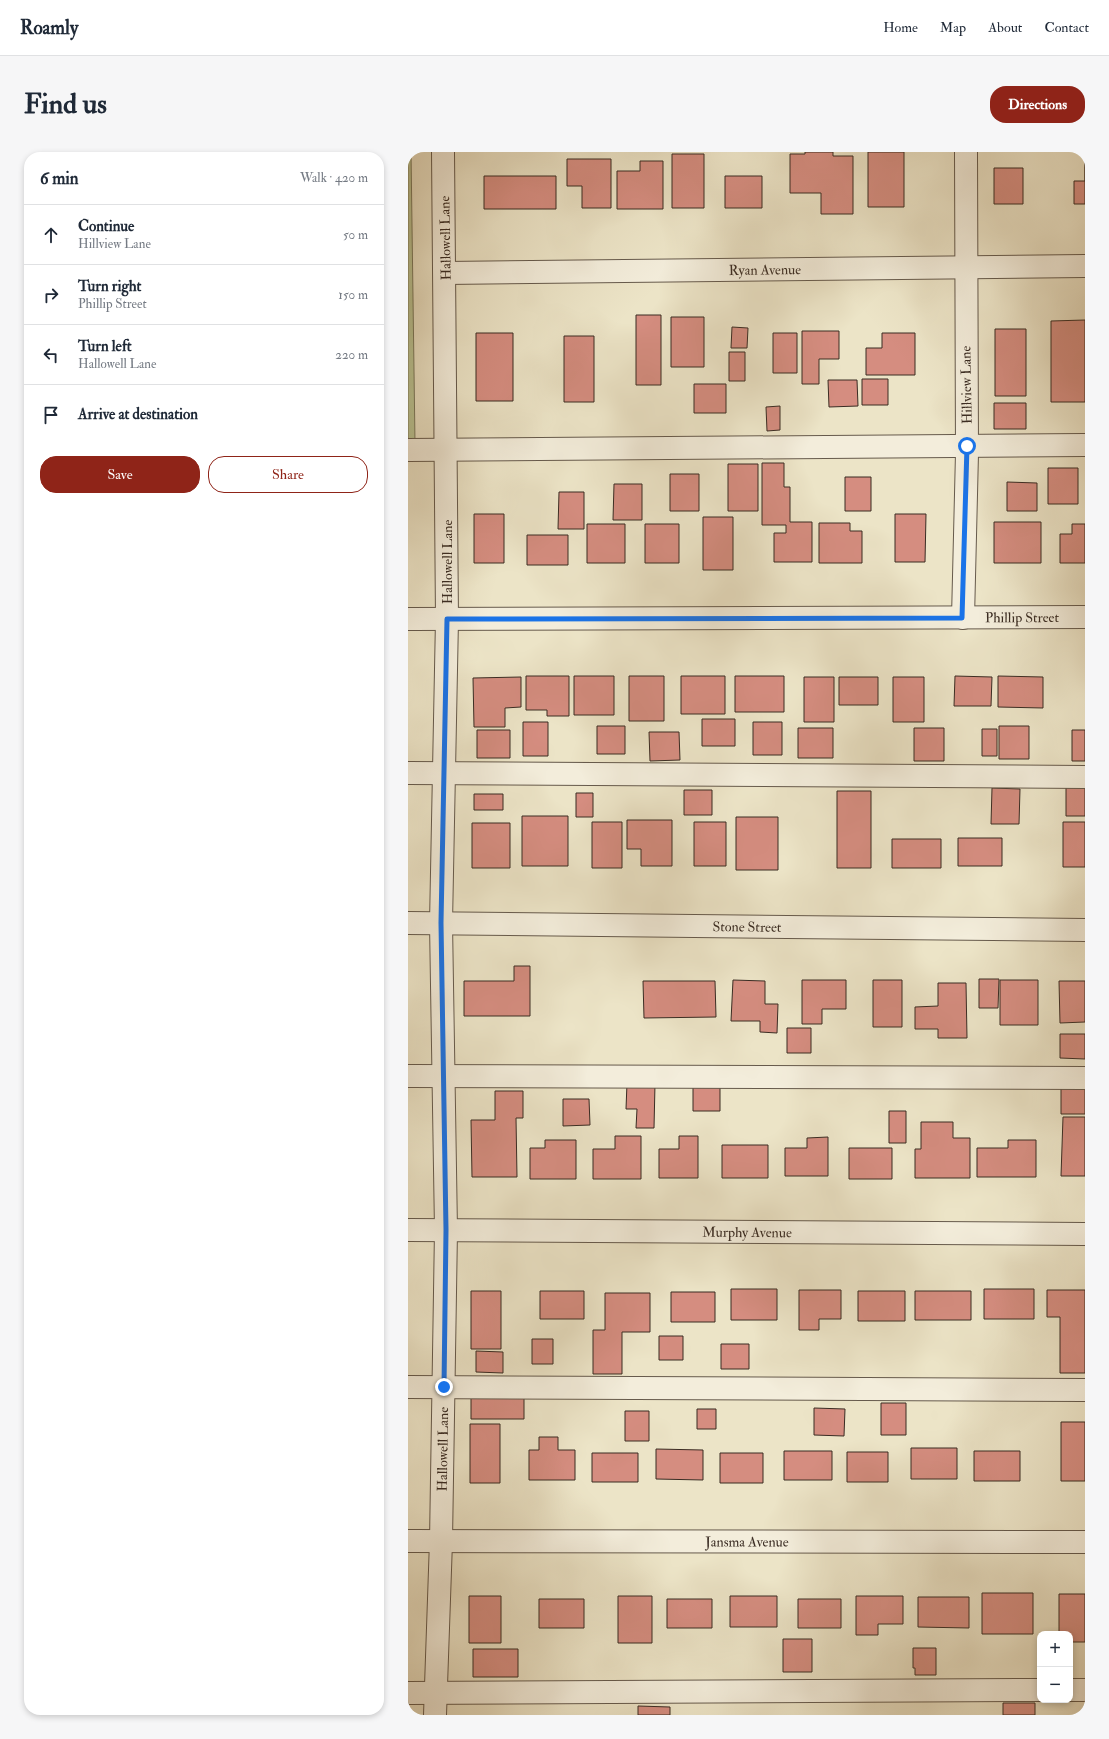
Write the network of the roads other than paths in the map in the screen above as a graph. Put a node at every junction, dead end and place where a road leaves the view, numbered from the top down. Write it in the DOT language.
graph roads {
  1 [pos="443,152"];
  2 [pos="966,152"];
  3 [pos="965,266"];
  4 [pos="1085,266"];
  5 [pos="445,273"];
  6 [pos="967,446"];
  7 [pos="1085,446"];
  8 [pos="408,450"];
  9 [pos="446,450"];
  10 [pos="1085,617"];
  11 [pos="962,618"];
  12 [pos="447,619"];
  13 [pos="408,620"];
  14 [pos="408,773"];
  15 [pos="444,773"];
  16 [pos="1085,777"];
  17 [pos="408,923"];
  18 [pos="441,923"];
  19 [pos="1085,930"];
  20 [pos="408,1076"];
  21 [pos="444,1076"];
  22 [pos="1085,1078"];
  23 [pos="408,1230"];
  24 [pos="446,1230"];
  25 [pos="1085,1234"];
  26 [pos="408,1387"];
  27 [pos="444,1387"];
  28 [pos="1085,1390"];
  29 [pos="408,1541"];
  30 [pos="441,1541"];
  31 [pos="1085,1542"];
  32 [pos="1037,1690"];
  33 [pos="1073,1690"];
  34 [pos="1085,1690"];
  35 [pos="408,1693"];
  36 [pos="435,1693"];
  37 [pos="435,1715"];
  1 -- 5 [label="street, Hallowell Lane"];
  2 -- 3 [label="street, Hillview Lane"];
  3 -- 4 [label="street, Ryan Avenue"];
  3 -- 5 [label="street, Ryan Avenue"];
  3 -- 6 [label="street, Hillview Lane"];
  5 -- 9 [label="street, Hallowell Lane"];
  6 -- 7 [label="street"];
  6 -- 9 [label="street"];
  6 -- 11 [label="street, Hillview Lane"];
  8 -- 9 [label="street"];
  9 -- 12 [label="street, Hallowell Lane"];
  10 -- 11 [label="street, Phillip Street"];
  11 -- 12 [label="street, Phillip Street"];
  12 -- 13 [label="street, Phillip Street"];
  12 -- 15 [label="street, Hallowell Lane"];
  14 -- 15 [label="street"];
  15 -- 16 [label="street"];
  15 -- 18 [label="street, Hallowell Lane"];
  17 -- 18 [label="street, Stone Street"];
  18 -- 19 [label="street, Stone Street"];
  18 -- 21 [label="street, Hallowell Lane"];
  20 -- 21 [label="street"];
  21 -- 22 [label="street"];
  21 -- 24 [label="street, Hallowell Lane"];
  23 -- 24 [label="street, Murphy Avenue"];
  24 -- 25 [label="street, Murphy Avenue"];
  24 -- 27 [label="street, Hallowell Lane"];
  26 -- 27 [label="street"];
  27 -- 28 [label="street"];
  27 -- 30 [label="street, Hallowell Lane"];
  29 -- 30 [label="street, Jansma Avenue"];
  30 -- 31 [label="street, Jansma Avenue"];
  30 -- 36 [label="street, Hallowell Lane"];
  32 -- 36 [label="street"];
  33 -- 34 [label="street"];
  35 -- 36 [label="street"];
  36 -- 37 [label="street, Hallowell Lane"];
}
